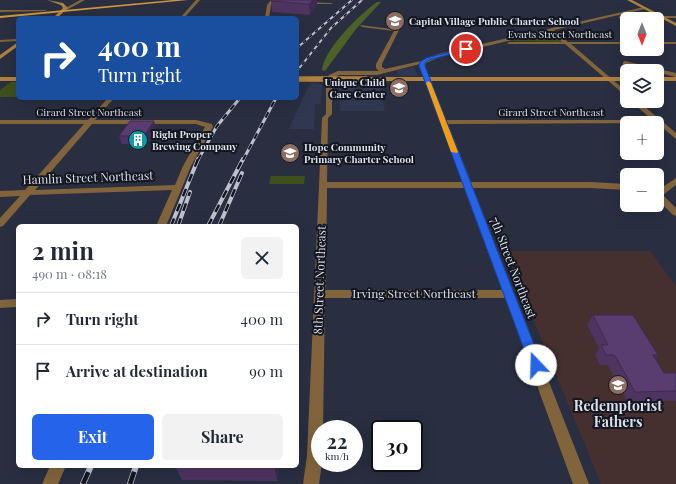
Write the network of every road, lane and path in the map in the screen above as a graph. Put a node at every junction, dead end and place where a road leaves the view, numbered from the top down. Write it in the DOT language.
graph roads {
  1 [pos="83,0"];
  2 [pos="170,0"];
  3 [pos="186,0"];
  4 [pos="198,0"];
  5 [pos="629,0"];
  6 [pos="51,1"];
  7 [pos="273,1"];
  8 [pos="299,3"];
  9 [pos="331,4"];
  10 [pos="644,8"];
  11 [pos="64,10"];
  12 [pos="0,11"];
  13 [pos="45,11"];
  14 [pos="652,12"];
  15 [pos="0,16"];
  16 [pos="58,16"];
  17 [pos="184,16"];
  18 [pos="267,16"];
  19 [pos="607,16"];
  20 [pos="620,16"];
  21 [pos="664,17"];
  22 [pos="676,17"];
  23 [pos="664,19"];
  24 [pos="676,25"];
  25 [pos="362,26"];
  26 [pos="550,29"];
  27 [pos="0,40"];
  28 [pos="16,40"];
  29 [pos="493,43"];
  30 [pos="567,43"];
  31 [pos="620,43"];
  32 [pos="664,43"];
  33 [pos="676,43"];
  34 [pos="16,45"];
  35 [pos="0,57"];
  36 [pos="423,62"];
  37 [pos="383,71"];
  38 [pos="664,72"];
  39 [pos="676,75"];
  40 [pos="0,79"];
  41 [pos="16,79"];
  42 [pos="299,79"];
  43 [pos="427,79"];
  44 [pos="608,79"];
  45 [pos="620,79"];
  46 [pos="664,79"];
  47 [pos="676,79"];
  48 [pos="620,89"];
  49 [pos="109,100"];
  50 [pos="642,108"];
  51 [pos="651,116"];
  52 [pos="0,122"];
  53 [pos="90,122"];
  54 [pos="443,122"];
  55 [pos="620,122"];
  56 [pos="664,127"];
  57 [pos="676,137"];
  58 [pos="676,181"];
  59 [pos="323,185"];
  60 [pos="467,185"];
  61 [pos="177,187"];
  62 [pos="620,187"];
  63 [pos="664,190"];
  64 [pos="28,193"];
  65 [pos="0,194"];
  66 [pos="664,200"];
  67 [pos="676,213"];
  68 [pos="0,224"];
  69 [pos="162,224"];
  70 [pos="319,294"];
  71 [pos="509,294"];
  72 [pos="16,303"];
  73 [pos="0,304"];
  74 [pos="57,468"];
  75 [pos="50,484"];
  76 [pos="311,484"];
  77 [pos="581,484"];
  1 -- 11 [label="street"];
  2 -- 11 [label="main road"];
  3 -- 11 [label="main road"];
  4 -- 17 [label="street"];
  5 -- 10 [label="street"];
  6 -- 11 [label="street"];
  7 -- 18 [label="street"];
  8 -- 9 [label="street"];
  10 -- 14 [label="street"];
  10 -- 19 [label="street"];
  11 -- 13 [label="main road"];
  11 -- 15 [label="main road"];
  11 -- 16 [label="street"];
  12 -- 13 [label="street"];
  13 -- 15 [label="main road"];
  19 -- 20 [label="street"];
  19 -- 26 [label="street"];
  21 -- 22 [label="street"];
  23 -- 24 [label="street"];
  25 -- 37 [label="street"];
  26 -- 29 [label="street"];
  26 -- 30 [label="street"];
  27 -- 28 [label="street"];
  29 -- 30 [label="street, Evarts Street Northeast"];
  29 -- 36 [label="street"];
  30 -- 31 [label="street, Evarts Street Northeast"];
  30 -- 44 [label="street"];
  32 -- 33 [label="street"];
  34 -- 35 [label="street"];
  36 -- 37 [label="street"];
  36 -- 43 [label="street, 7th Street Northeast"];
  37 -- 59 [label="street, 8th Street Northeast"];
  38 -- 39 [label="street"];
  40 -- 41 [label="street"];
  42 -- 43 [label="street, bridge"];
  43 -- 44 [label="street"];
  43 -- 54 [label="street, 7th Street Northeast"];
  44 -- 45 [label="street"];
  44 -- 48 [label="street"];
  46 -- 47 [label="street"];
  49 -- 53 [label="street"];
  50 -- 51 [label="street"];
  52 -- 53 [label="street, Girard Street Northeast"];
  53 -- 61 [label="street, Girard Street Northeast"];
  53 -- 64 [label="street"];
  54 -- 55 [label="street, Girard Street Northeast"];
  54 -- 60 [label="street, 7th Street Northeast"];
  56 -- 57 [label="street"];
  58 -- 63 [label="street"];
  59 -- 60 [label="street"];
  59 -- 70 [label="street, 8th Street Northeast"];
  60 -- 62 [label="street"];
  60 -- 71 [label="street, 7th Street Northeast"];
  61 -- 64 [label="street, Hamlin Street Northeast"];
  61 -- 69 [label="street"];
  64 -- 65 [label="street, Hamlin Street Northeast"];
  64 -- 68 [label="street"];
  66 -- 67 [label="street"];
  70 -- 71 [label="street, Irving Street Northeast"];
  70 -- 76 [label="street, 8th Street Northeast"];
  71 -- 77 [label="street, 7th Street Northeast"];
  72 -- 73 [label="street"];
  74 -- 75 [label="street"];
}
